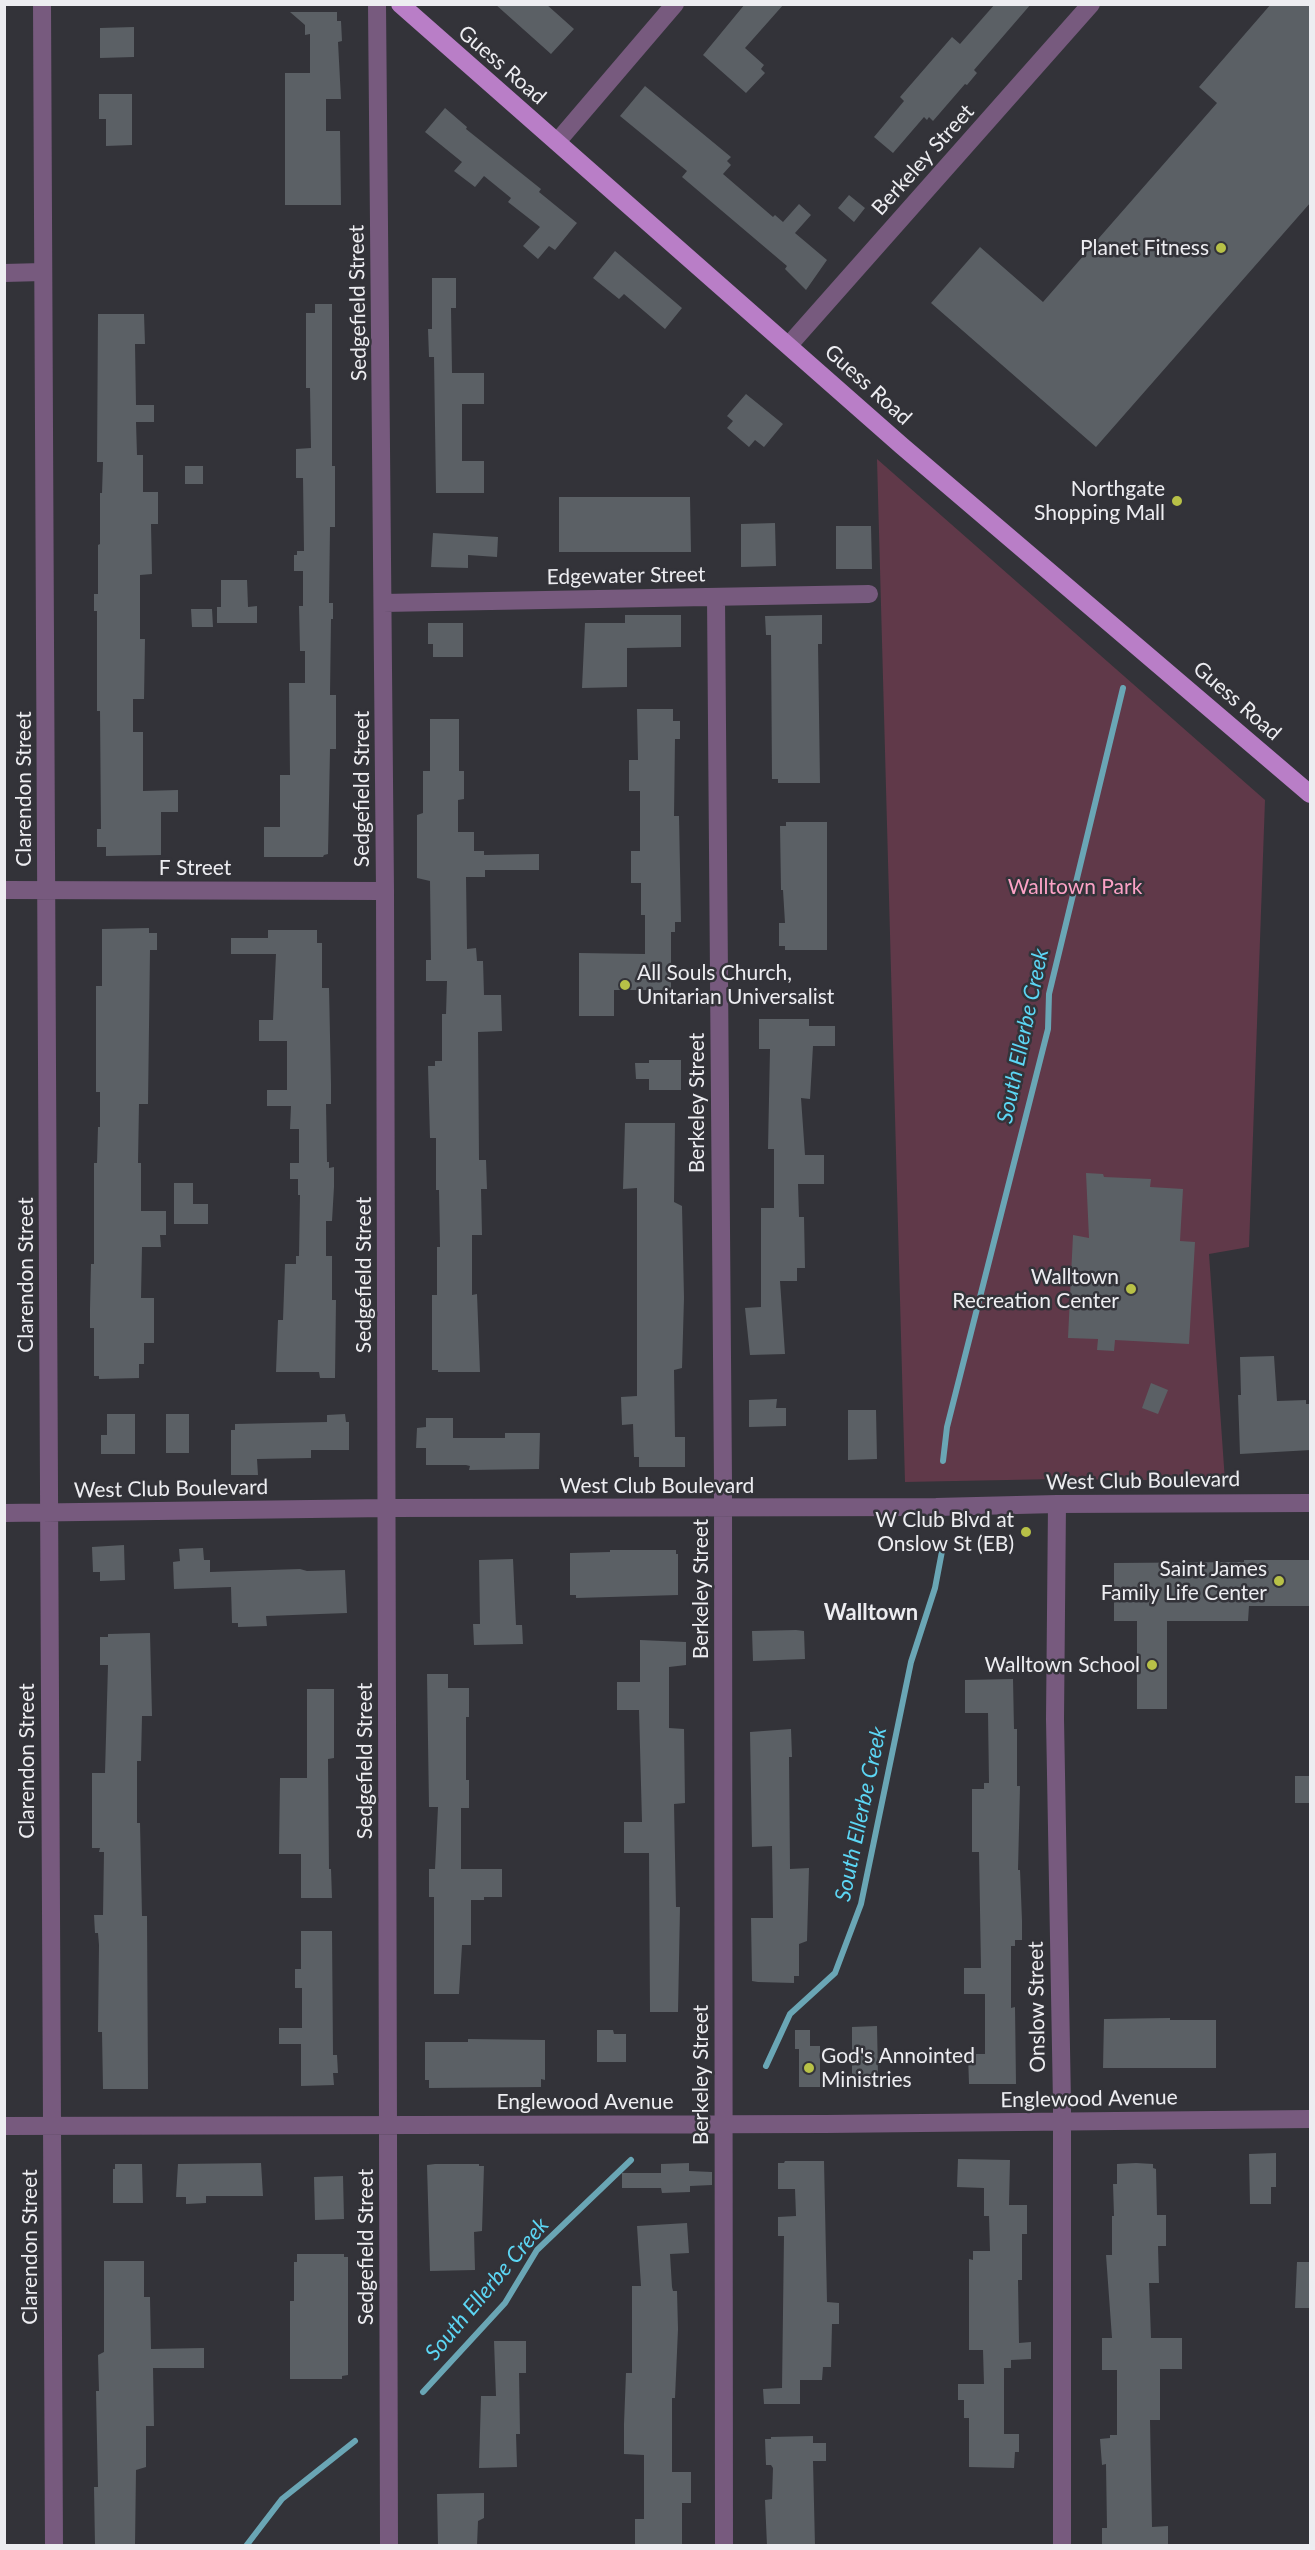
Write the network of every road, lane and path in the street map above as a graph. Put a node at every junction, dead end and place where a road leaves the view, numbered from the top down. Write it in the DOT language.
graph roads {
  1 [pos="42,4"];
  2 [pos="377,4"];
  3 [pos="400,4"];
  4 [pos="675,4"];
  5 [pos="1091,4"];
  6 [pos="557,142"];
  7 [pos="43,272"];
  8 [pos="4,273"];
  9 [pos="789,345"];
  10 [pos="869,594"];
  11 [pos="716,597"];
  12 [pos="383,603"];
  13 [pos="1311,794"];
  14 [pos="4,890"];
  15 [pos="48,891"];
  16 [pos="385,891"];
  17 [pos="1311,1503"];
  18 [pos="1057,1504"];
  19 [pos="387,1508"];
  20 [pos="723,1508"];
  21 [pos="4,1513"];
  22 [pos="49,1514"];
  23 [pos="1311,2120"];
  24 [pos="1062,2122"];
  25 [pos="387,2125"];
  26 [pos="723,2125"];
  27 [pos="4,2126"];
  28 [pos="53,2126"];
  29 [pos="54,2546"];
  30 [pos="389,2546"];
  31 [pos="724,2546"];
  32 [pos="1062,2546"];
  1 -- 7 [label="street, Clarendon Street"];
  2 -- 12 [label="street, Sedgefield Street"];
  3 -- 6 [label="main road, Guess Road"];
  4 -- 6 [label="street"];
  5 -- 9 [label="street, Berkeley Street"];
  6 -- 9 [label="main road, Guess Road"];
  7 -- 8 [label="street"];
  7 -- 15 [label="street, Clarendon Street"];
  9 -- 13 [label="main road, Guess Road"];
  10 -- 11 [label="street, Edgewater Street"];
  11 -- 12 [label="street, Edgewater Street"];
  11 -- 20 [label="street, Berkeley Street"];
  12 -- 16 [label="street, Sedgefield Street"];
  14 -- 15 [label="street, F Street"];
  15 -- 16 [label="street, F Street"];
  15 -- 22 [label="street, Clarendon Street"];
  16 -- 19 [label="street, Sedgefield Street"];
  17 -- 18 [label="street, West Club Boulevard"];
  18 -- 20 [label="street, West Club Boulevard"];
  18 -- 24 [label="street, Onslow Street"];
  19 -- 20 [label="street, West Club Boulevard"];
  19 -- 22 [label="street, West Club Boulevard"];
  19 -- 25 [label="street, Sedgefield Street"];
  20 -- 26 [label="street, Berkeley Street"];
  21 -- 22 [label="street, West Club Boulevard"];
  22 -- 28 [label="street, Clarendon Street"];
  23 -- 24 [label="street, Englewood Avenue"];
  24 -- 26 [label="street, Englewood Avenue"];
  24 -- 32 [label="street, Onslow Street"];
  25 -- 26 [label="street, Englewood Avenue"];
  25 -- 28 [label="street, Englewood Avenue"];
  25 -- 30 [label="street, Sedgefield Street"];
  26 -- 31 [label="street, Berkeley Street"];
  27 -- 28 [label="street, Englewood Avenue"];
  28 -- 29 [label="street, Clarendon Street"];
}
